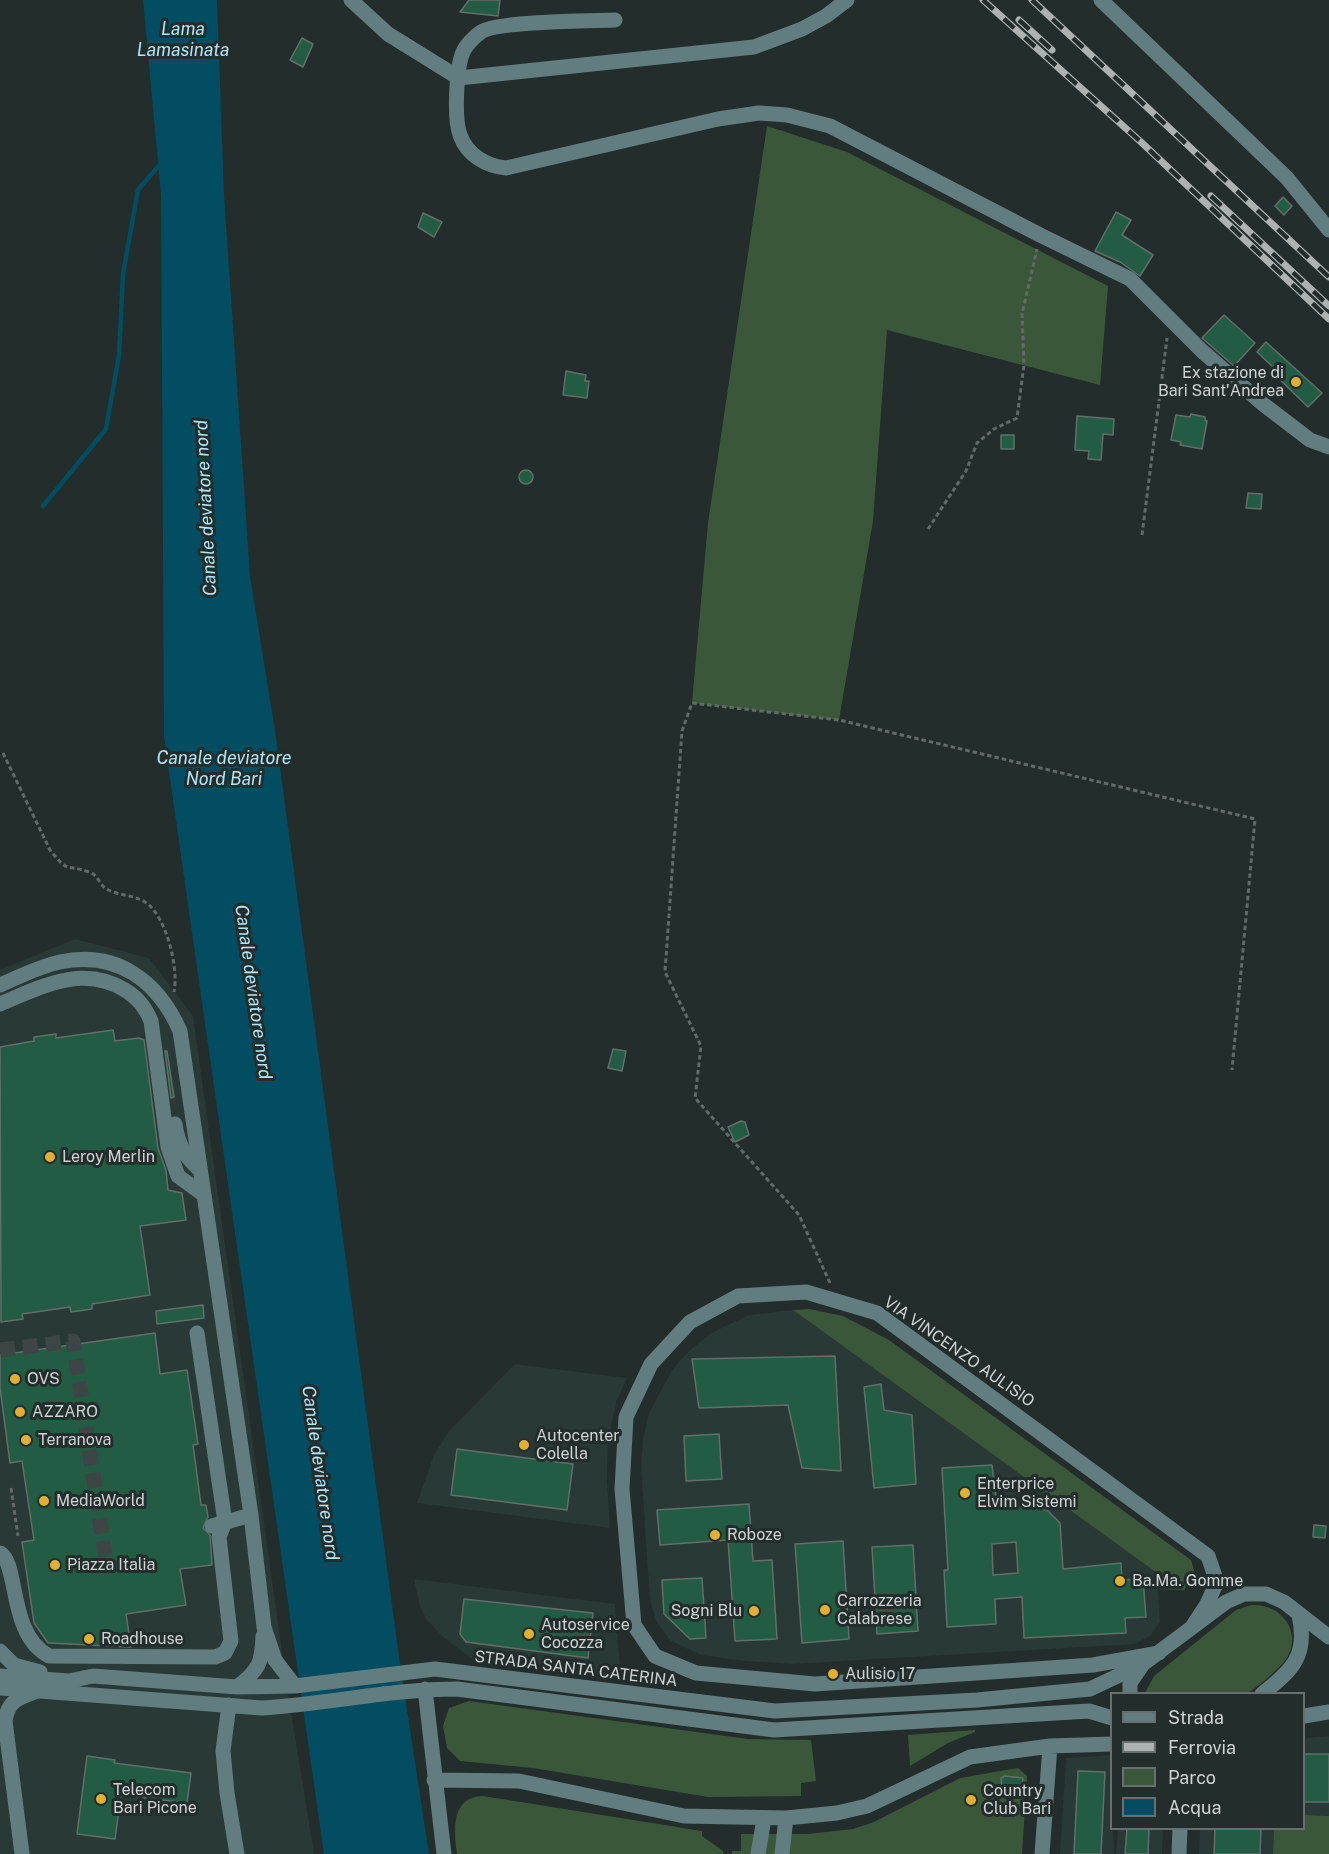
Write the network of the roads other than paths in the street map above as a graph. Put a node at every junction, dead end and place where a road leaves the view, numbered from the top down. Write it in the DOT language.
graph roads {
  1 [pos="847,0"];
  2 [pos="1101,0"];
  3 [pos="355,4"];
  4 [pos="615,20"];
  5 [pos="459,78"];
  6 [pos="1329,230"];
  7 [pos="1329,447"];
  8 [pos="0,985"];
  9 [pos="0,1004"];
  10 [pos="171,1098"];
  11 [pos="200,1170"];
  12 [pos="204,1196"];
  13 [pos="196,1333"];
  14 [pos="251,1515"];
  15 [pos="218,1524"];
  16 [pos="0,1553"];
  17 [pos="1299,1615"];
  18 [pos="264,1627"];
  19 [pos="1192,1627"];
  20 [pos="1329,1637"];
  21 [pos="0,1650"];
  22 [pos="1158,1653"];
  23 [pos="1143,1664"];
  24 [pos="0,1676"];
  25 [pos="93,1676"];
  26 [pos="295,1686"];
  27 [pos="237,1687"];
  28 [pos="0,1688"];
  29 [pos="44,1690"];
  30 [pos="419,1690"];
  31 [pos="1130,1692"];
  32 [pos="1264,1692"];
  33 [pos="229,1705"];
  34 [pos="1329,1712"];
  35 [pos="1110,1717"];
  36 [pos="1305,1717"];
  37 [pos="1305,1717"];
  38 [pos="1329,1721"];
  39 [pos="1110,1744"];
  40 [pos="1050,1746"];
  41 [pos="434,1780"];
  42 [pos="786,1818"];
  43 [pos="764,1819"];
  44 [pos="1180,1830"];
  45 [pos="22,1854"];
  46 [pos="237,1854"];
  47 [pos="444,1854"];
  48 [pos="758,1854"];
  49 [pos="782,1854"];
  50 [pos="1042,1854"];
  51 [pos="1179,1854"];
  1 -- 5 [label="street"];
  2 -- 6 [label="street"];
  3 -- 5 [label="street"];
  4 -- 5 [label="street"];
  5 -- 7 [label="street"];
  8 -- 11 [label="street"];
  9 -- 12 [label="street"];
  10 -- 11 [label="street"];
  11 -- 12 [label="street"];
  12 -- 14 [label="street"];
  13 -- 15 [label="street"];
  14 -- 15 [label="street"];
  14 -- 18 [label="street"];
  15 -- 16 [label="street"];
  17 -- 19 [label="street, STRADA SANTA CATERINA"];
  17 -- 20 [label="street, STRADA SANTA CATERINA"];
  17 -- 32 [label="street"];
  18 -- 26 [label="street"];
  18 -- 27 [label="street"];
  19 -- 22 [label="street, STRADA SANTA CATERINA"];
  19 -- 22 [label="street, VIA VINCENZO AULISIO"];
  21 -- 25 [label="street"];
  22 -- 23 [label="street, STRADA SANTA CATERINA"];
  23 -- 26 [label="street, STRADA SANTA CATERINA"];
  23 -- 31 [label="street, STRADA SANTA CATERINA"];
  24 -- 25 [label="street, STRADA SANTA CATERINA"];
  25 -- 27 [label="street, STRADA SANTA CATERINA"];
  26 -- 27 [label="street, STRADA SANTA CATERINA"];
  28 -- 29 [label="street"];
  29 -- 33 [label="street"];
  29 -- 45 [label="street"];
  30 -- 33 [label="street"];
  30 -- 35 [label="street"];
  30 -- 41 [label="street"];
  33 -- 46 [label="street"];
  34 -- 36 [label="street"];
  37 -- 38 [label="street"];
  39 -- 40 [label="street"];
  40 -- 42 [label="street"];
  40 -- 50 [label="street"];
  41 -- 43 [label="street"];
  41 -- 47 [label="street"];
  42 -- 43 [label="street"];
  42 -- 49 [label="street"];
  43 -- 48 [label="street"];
  44 -- 51 [label="street"];
}
